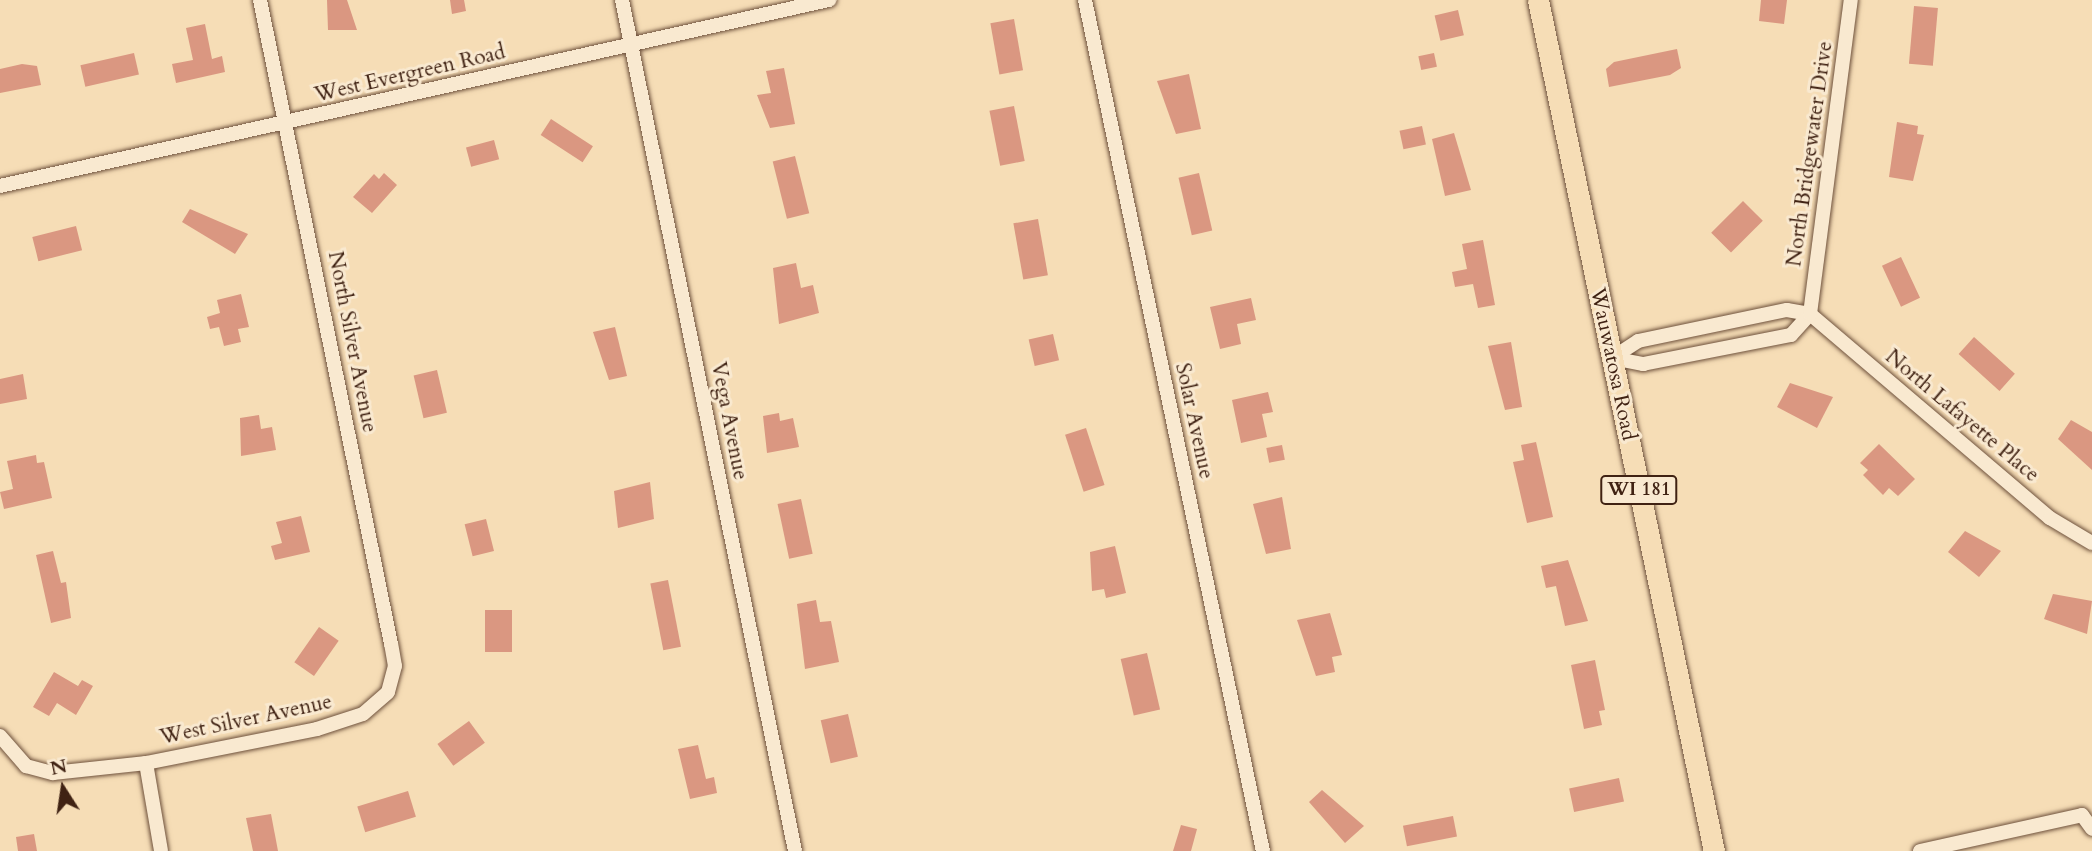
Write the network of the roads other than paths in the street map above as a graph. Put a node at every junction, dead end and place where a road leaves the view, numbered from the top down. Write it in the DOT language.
graph roads {
  1 [pos="260,0"];
  2 [pos="622,0"];
  3 [pos="829,0"];
  4 [pos="1085,0"];
  5 [pos="1538,0"];
  6 [pos="1851,0"];
  7 [pos="631,45"];
  8 [pos="286,123"];
  9 [pos="0,186"];
  10 [pos="1810,314"];
  11 [pos="1612,358"];
  12 [pos="2092,542"];
  13 [pos="388,692"];
  14 [pos="0,736"];
  15 [pos="146,763"];
  16 [pos="2092,829"];
  17 [pos="162,851"];
  18 [pos="795,851"];
  19 [pos="1263,851"];
  20 [pos="1714,851"];
  21 [pos="1925,851"];
  1 -- 8 [label="street, North Silver Avenue"];
  2 -- 7 [label="street, Vega Avenue"];
  3 -- 7 [label="street, West Evergreen Road"];
  4 -- 19 [label="street, Solar Avenue"];
  5 -- 11 [label="main road, Wauwatosa Road / WI 181"];
  6 -- 10 [label="street, North Bridgewater Drive"];
  7 -- 8 [label="street, West Evergreen Road"];
  7 -- 18 [label="street, Vega Avenue"];
  8 -- 9 [label="street, West Evergreen Road"];
  8 -- 13 [label="street, North Silver Avenue"];
  10 -- 11 [label="street"];
  10 -- 11 [label="street"];
  10 -- 12 [label="street, North Lafayette Place"];
  11 -- 20 [label="main road, Wauwatosa Road / WI 181"];
  13 -- 15 [label="street, West Silver Avenue"];
  14 -- 15 [label="street, West Silver Avenue"];
  15 -- 17 [label="street"];
  16 -- 21 [label="street"];
}
